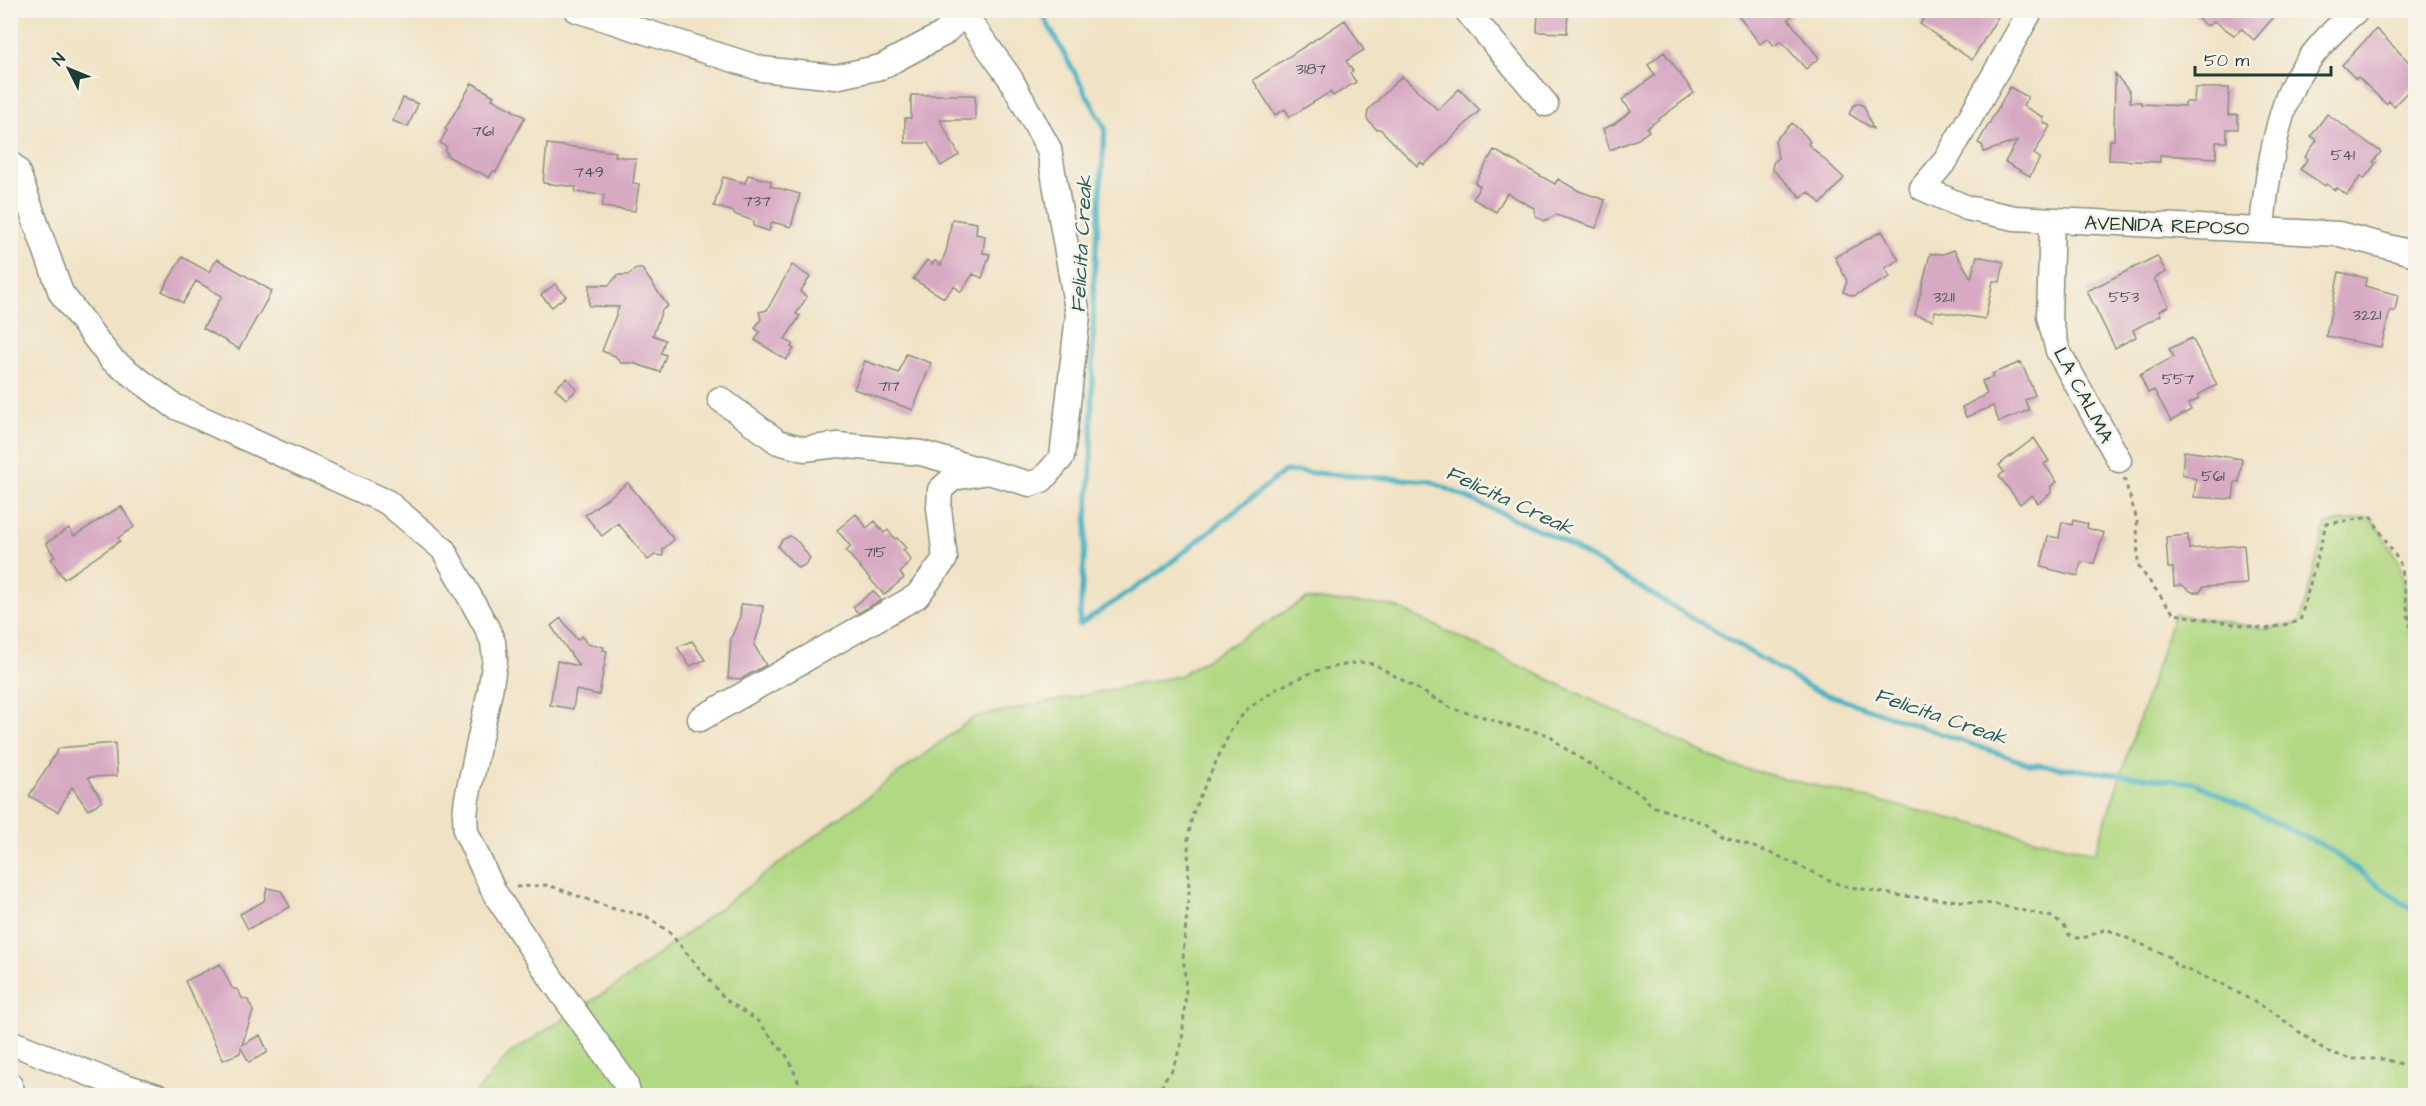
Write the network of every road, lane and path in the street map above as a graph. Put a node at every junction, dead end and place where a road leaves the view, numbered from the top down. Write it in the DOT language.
graph roads {
  1 [pos="577,10"];
  2 [pos="1466,10"];
  3 [pos="2031,10"];
  4 [pos="2357,10"];
  5 [pos="966,13"];
  6 [pos="1546,104"];
  7 [pos="10,163"];
  8 [pos="2052,221"];
  9 [pos="2262,229"];
  10 [pos="2415,254"];
  11 [pos="720,399"];
  12 [pos="2119,460"];
  13 [pos="988,472"];
  14 [pos="2415,663"];
  15 [pos="700,719"];
  16 [pos="494,892"];
  17 [pos="10,1042"];
  18 [pos="2415,1068"];
  19 [pos="10,1084"];
  20 [pos="105,1088"];
  21 [pos="14,1095"];
  22 [pos="157,1095"];
  23 [pos="629,1095"];
  24 [pos="804,1095"];
  25 [pos="1158,1095"];
  1 -- 5 [label="street"];
  2 -- 6 [label="street"];
  3 -- 8 [label="street, AVENIDA REPOSO"];
  4 -- 9 [label="street"];
  5 -- 13 [label="street"];
  7 -- 16 [label="street"];
  8 -- 9 [label="street, AVENIDA REPOSO"];
  8 -- 12 [label="street, LA CALMA"];
  9 -- 10 [label="street, AVENIDA REPOSO"];
  11 -- 13 [label="street"];
  12 -- 14 [label="path"];
  13 -- 15 [label="street"];
  16 -- 23 [label="street"];
  16 -- 24 [label="path"];
  17 -- 20 [label="street"];
  18 -- 25 [label="path"];
  19 -- 21 [label="street"];
  20 -- 22 [label="street"];
}
